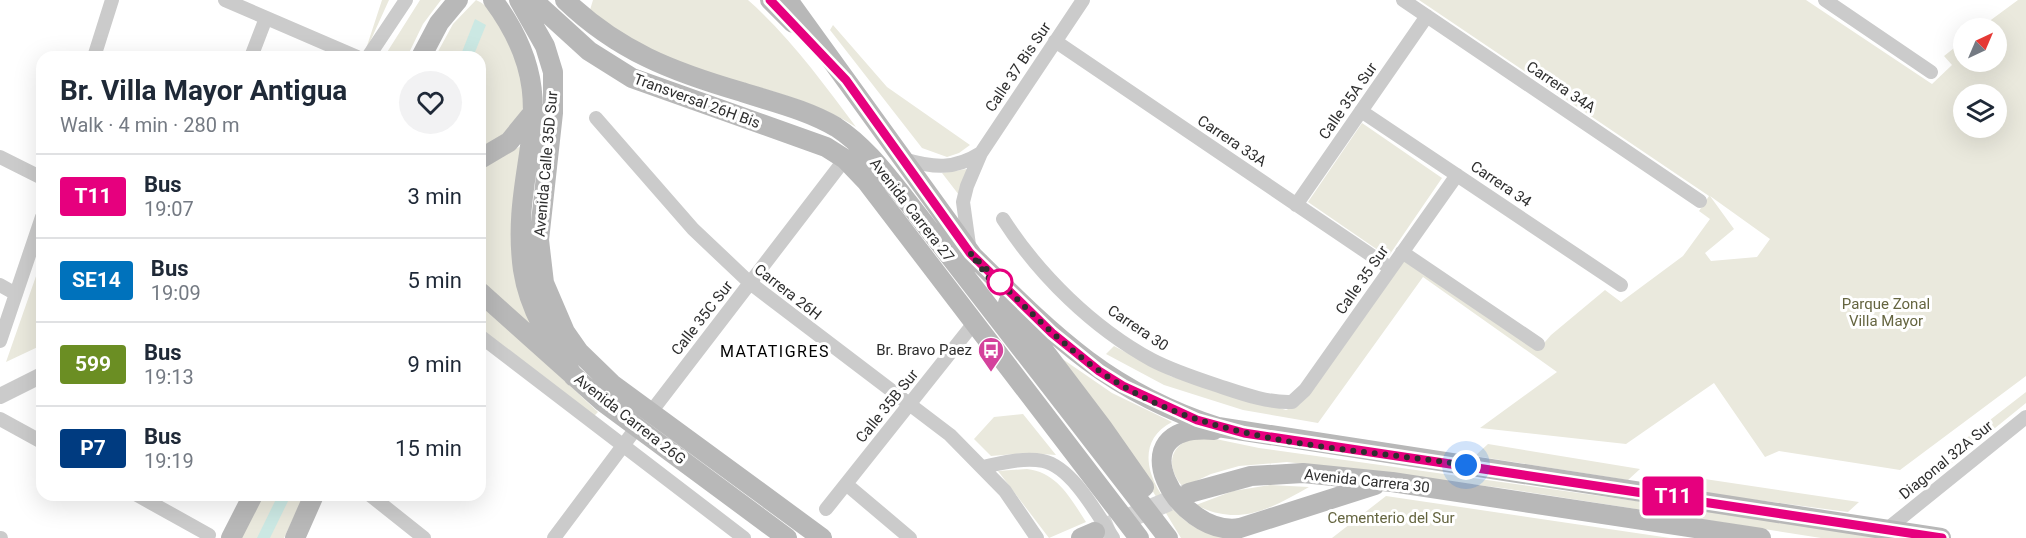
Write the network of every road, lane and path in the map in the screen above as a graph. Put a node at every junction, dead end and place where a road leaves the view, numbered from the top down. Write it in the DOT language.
graph roads {
  1 [pos="112,0"];
  2 [pos="225,0"];
  3 [pos="406,0"];
  4 [pos="458,0"];
  5 [pos="493,0"];
  6 [pos="519,0"];
  7 [pos="533,0"];
  8 [pos="565,0"];
  9 [pos="770,0"];
  10 [pos="788,0"];
  11 [pos="1083,0"];
  12 [pos="1403,0"];
  13 [pos="1826,0"];
  14 [pos="1427,16"];
  15 [pos="266,18"];
  16 [pos="1055,41"];
  17 [pos="96,51"];
  18 [pos="253,51"];
  19 [pos="343,51"];
  20 [pos="372,51"];
  21 [pos="424,51"];
  22 [pos="1931,72"];
  23 [pos="846,80"];
  24 [pos="535,110"];
  25 [pos="1361,111"];
  26 [pos="596,118"];
  27 [pos="981,153"];
  28 [pos="486,155"];
  29 [pos="0,157"];
  30 [pos="845,159"];
  31 [pos="903,159"];
  32 [pos="36,175"];
  33 [pos="1457,175"];
  34 [pos="1700,201"];
  35 [pos="1296,205"];
  36 [pos="1003,219"];
  37 [pos="36,235"];
  38 [pos="1402,252"];
  39 [pos="970,253"];
  40 [pos="1390,268"];
  41 [pos="750,284"];
  42 [pos="0,285"];
  43 [pos="1621,285"];
  44 [pos="16,294"];
  45 [pos="486,297"];
  46 [pos="974,323"];
  47 [pos="565,332"];
  48 [pos="0,341"];
  49 [pos="486,341"];
  50 [pos="1538,344"];
  51 [pos="574,376"];
  52 [pos="36,378"];
  53 [pos="0,396"];
  54 [pos="1292,402"];
  55 [pos="910,403"];
  56 [pos="651,412"];
  57 [pos="2026,417"];
  58 [pos="0,419"];
  59 [pos="637,427"];
  60 [pos="1244,433"];
  61 [pos="36,439"];
  62 [pos="623,445"];
  63 [pos="983,467"];
  64 [pos="1392,482"];
  65 [pos="846,484"];
  66 [pos="1189,493"];
  67 [pos="148,501"];
  68 [pos="250,501"];
  69 [pos="311,501"];
  70 [pos="378,501"];
  71 [pos="826,509"];
  72 [pos="1272,518"];
  73 [pos="1886,530"];
  74 [pos="209,535"];
  75 [pos="1097,536"];
  76 [pos="231,538"];
  77 [pos="295,538"];
  78 [pos="424,538"];
  79 [pos="554,538"];
  80 [pos="744,538"];
  81 [pos="787,538"];
  82 [pos="822,538"];
  83 [pos="910,538"];
  84 [pos="1037,538"];
  85 [pos="1139,538"];
  86 [pos="1168,538"];
  87 [pos="1175,538"];
  88 [pos="1246,538"];
  89 [pos="1761,538"];
  90 [pos="1941,538"];
  1 -- 17 [label="street"];
  2 -- 15 [label="street"];
  3 -- 20 [label="street"];
  4 -- 21 [label="main road"];
  5 -- 24 [label="main road, Avenida Calle 35D Sur"];
  6 -- 47 [label="main road, Avenida Calle 35D Sur"];
  7 -- 30 [label="main road, Transversal 26H Bis"];
  8 -- 86 [label="main road, Avenida Carrera 27"];
  9 -- 23 [label="main road"];
  10 -- 23 [label="main road, Avenida Carrera 27"];
  11 -- 16 [label="street, Calle 37 Bis Sur"];
  12 -- 14 [label="street, Carrera 34A"];
  13 -- 22 [label="street"];
  14 -- 25 [label="street, Calle 35A Sur"];
  14 -- 34 [label="street, Carrera 34A"];
  15 -- 18 [label="street"];
  15 -- 19 [label="street"];
  16 -- 27 [label="street, Calle 37 Bis Sur"];
  16 -- 35 [label="street, Carrera 33A"];
  23 -- 31 [label="main road, Avenida Carrera 27"];
  24 -- 28 [label="main road"];
  24 -- 51 [label="main road, Avenida Calle 35D Sur"];
  25 -- 33 [label="street, Carrera 34"];
  25 -- 35 [label="street, Calle 35A Sur"];
  26 -- 41 [label="street, Carrera 26H"];
  27 -- 31 [label="street"];
  27 -- 39 [label="street, Calle 37 Bis Sur"];
  29 -- 32 [label="street"];
  30 -- 41 [label="street, Calle 35C Sur"];
  30 -- 46 [label="main road, Avenida Carrera 27"];
  31 -- 39 [label="main road, Avenida Carrera 27"];
  33 -- 38 [label="street, Calle 35 Sur"];
  33 -- 43 [label="street, Carrera 34"];
  35 -- 40 [label="street, Carrera 33A"];
  36 -- 54 [label="street, Carrera 30"];
  37 -- 44 [label="street"];
  38 -- 40 [label="street, Calle 35 Sur"];
  38 -- 50 [label="street"];
  39 -- 60 [label="main road, Avenida Carrera 30"];
  39 -- 87 [label="main road, Avenida Carrera 27"];
  40 -- 54 [label="street, Calle 35 Sur"];
  41 -- 55 [label="street, Carrera 26H"];
  41 -- 56 [label="street, Calle 35C Sur"];
  42 -- 44 [label="street"];
  44 -- 48 [label="street"];
  45 -- 51 [label="main road, Avenida Carrera 26G"];
  46 -- 55 [label="street, Calle 35B Sur"];
  46 -- 85 [label="main road, Avenida Carrera 27"];
  47 -- 56 [label="main road, Avenida Carrera 26G"];
  49 -- 62 [label="street"];
  51 -- 59 [label="main road, Avenida Carrera 26G"];
  52 -- 53 [label="street"];
  55 -- 63 [label="street, Carrera 26H"];
  55 -- 65 [label="street, Calle 35B Sur"];
  56 -- 82 [label="main road, Avenida Carrera 26G"];
  57 -- 73 [label="street, Diagonal 32A Sur"];
  58 -- 61 [label="street"];
  59 -- 62 [label="street"];
  59 -- 81 [label="main road, Avenida Carrera 26G"];
  60 -- 72 [label="main road"];
  60 -- 73 [label="main road, Avenida Carrera 30"];
  62 -- 79 [label="street"];
  62 -- 80 [label="street"];
  63 -- 75 [label="street"];
  63 -- 84 [label="street, Carrera 26H"];
  64 -- 66 [label="main road, Avenida Carrera 30"];
  64 -- 72 [label="main road"];
  64 -- 89 [label="main road, Avenida Carrera 30"];
  65 -- 71 [label="street, Calle 35B Sur"];
  65 -- 83 [label="street"];
  67 -- 74 [label="street"];
  68 -- 76 [label="main road"];
  69 -- 77 [label="main road"];
  70 -- 78 [label="street"];
  72 -- 88 [label="main road"];
  73 -- 90 [label="main road, Avenida Carrera 30"];
}
